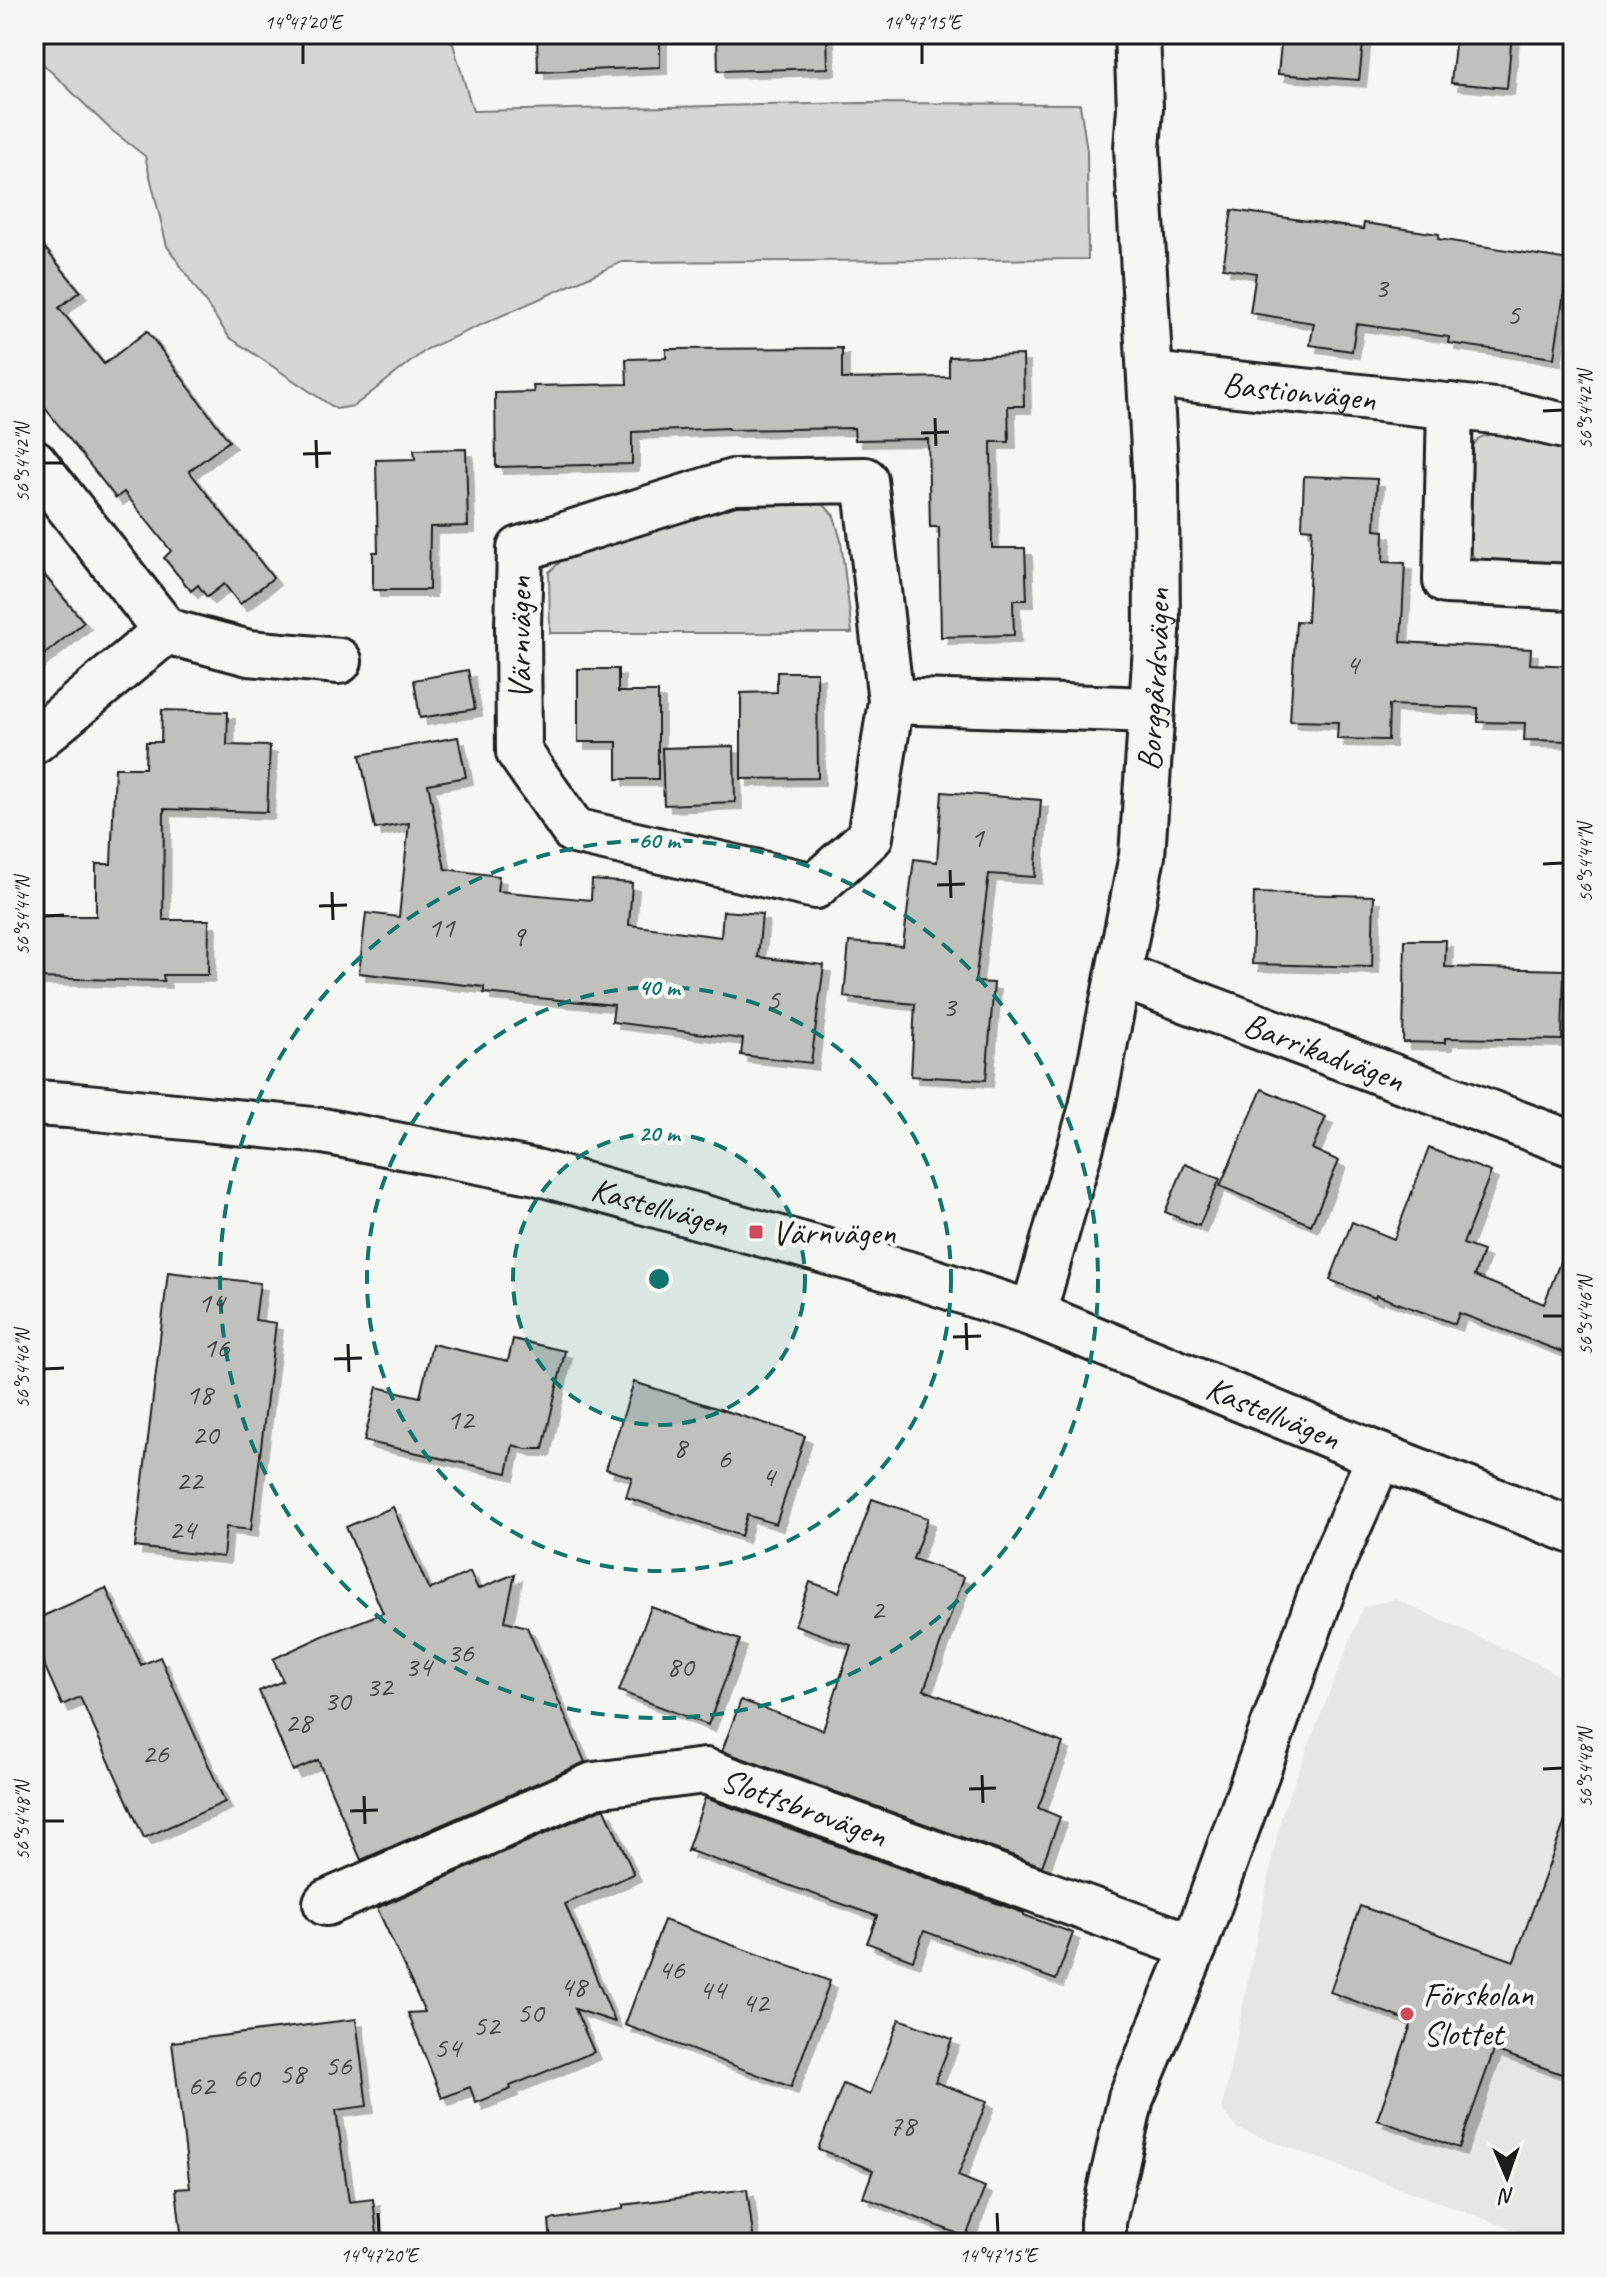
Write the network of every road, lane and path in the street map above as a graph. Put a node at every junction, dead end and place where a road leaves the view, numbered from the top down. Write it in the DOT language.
graph roads {
  1 [pos="1137,34"];
  2 [pos="1150,375"];
  3 [pos="1450,406"];
  4 [pos="1573,428"];
  5 [pos="34,462"];
  6 [pos="1573,587"];
  7 [pos="166,631"];
  8 [pos="339,661"];
  9 [pos="891,701"];
  10 [pos="1152,710"];
  11 [pos="34,741"];
  12 [pos="1120,975"];
  13 [pos="34,1103"];
  14 [pos="1573,1115"];
  15 [pos="1527,1126"];
  16 [pos="1573,1144"];
  17 [pos="1033,1314"];
  18 [pos="1380,1456"];
  19 [pos="1573,1531"];
  20 [pos="326,1903"];
  21 [pos="1194,1947"];
  22 [pos="1103,2243"];
  1 -- 2 [label="street, Borggårdsvägen"];
  2 -- 3 [label="street, Bastionvägen"];
  2 -- 10 [label="street, Borggårdsvägen"];
  3 -- 4 [label="street, Bastionvägen"];
  3 -- 6 [label="street"];
  5 -- 7 [label="street"];
  7 -- 8 [label="street"];
  7 -- 11 [label="street"];
  9 -- 9 [label="street, Värnvägen"];
  9 -- 10 [label="street"];
  10 -- 12 [label="street, Borggårdsvägen"];
  12 -- 15 [label="street, Barrikadvägen"];
  12 -- 17 [label="street, Borggårdsvägen"];
  13 -- 17 [label="street, Kastellvägen"];
  14 -- 15 [label="street"];
  15 -- 16 [label="street, Barrikadvägen"];
  17 -- 18 [label="street, Kastellvägen"];
  18 -- 19 [label="street, Kastellvägen"];
  18 -- 21 [label="street"];
  20 -- 21 [label="street, Slottsbrovägen"];
  21 -- 22 [label="street"];
}
